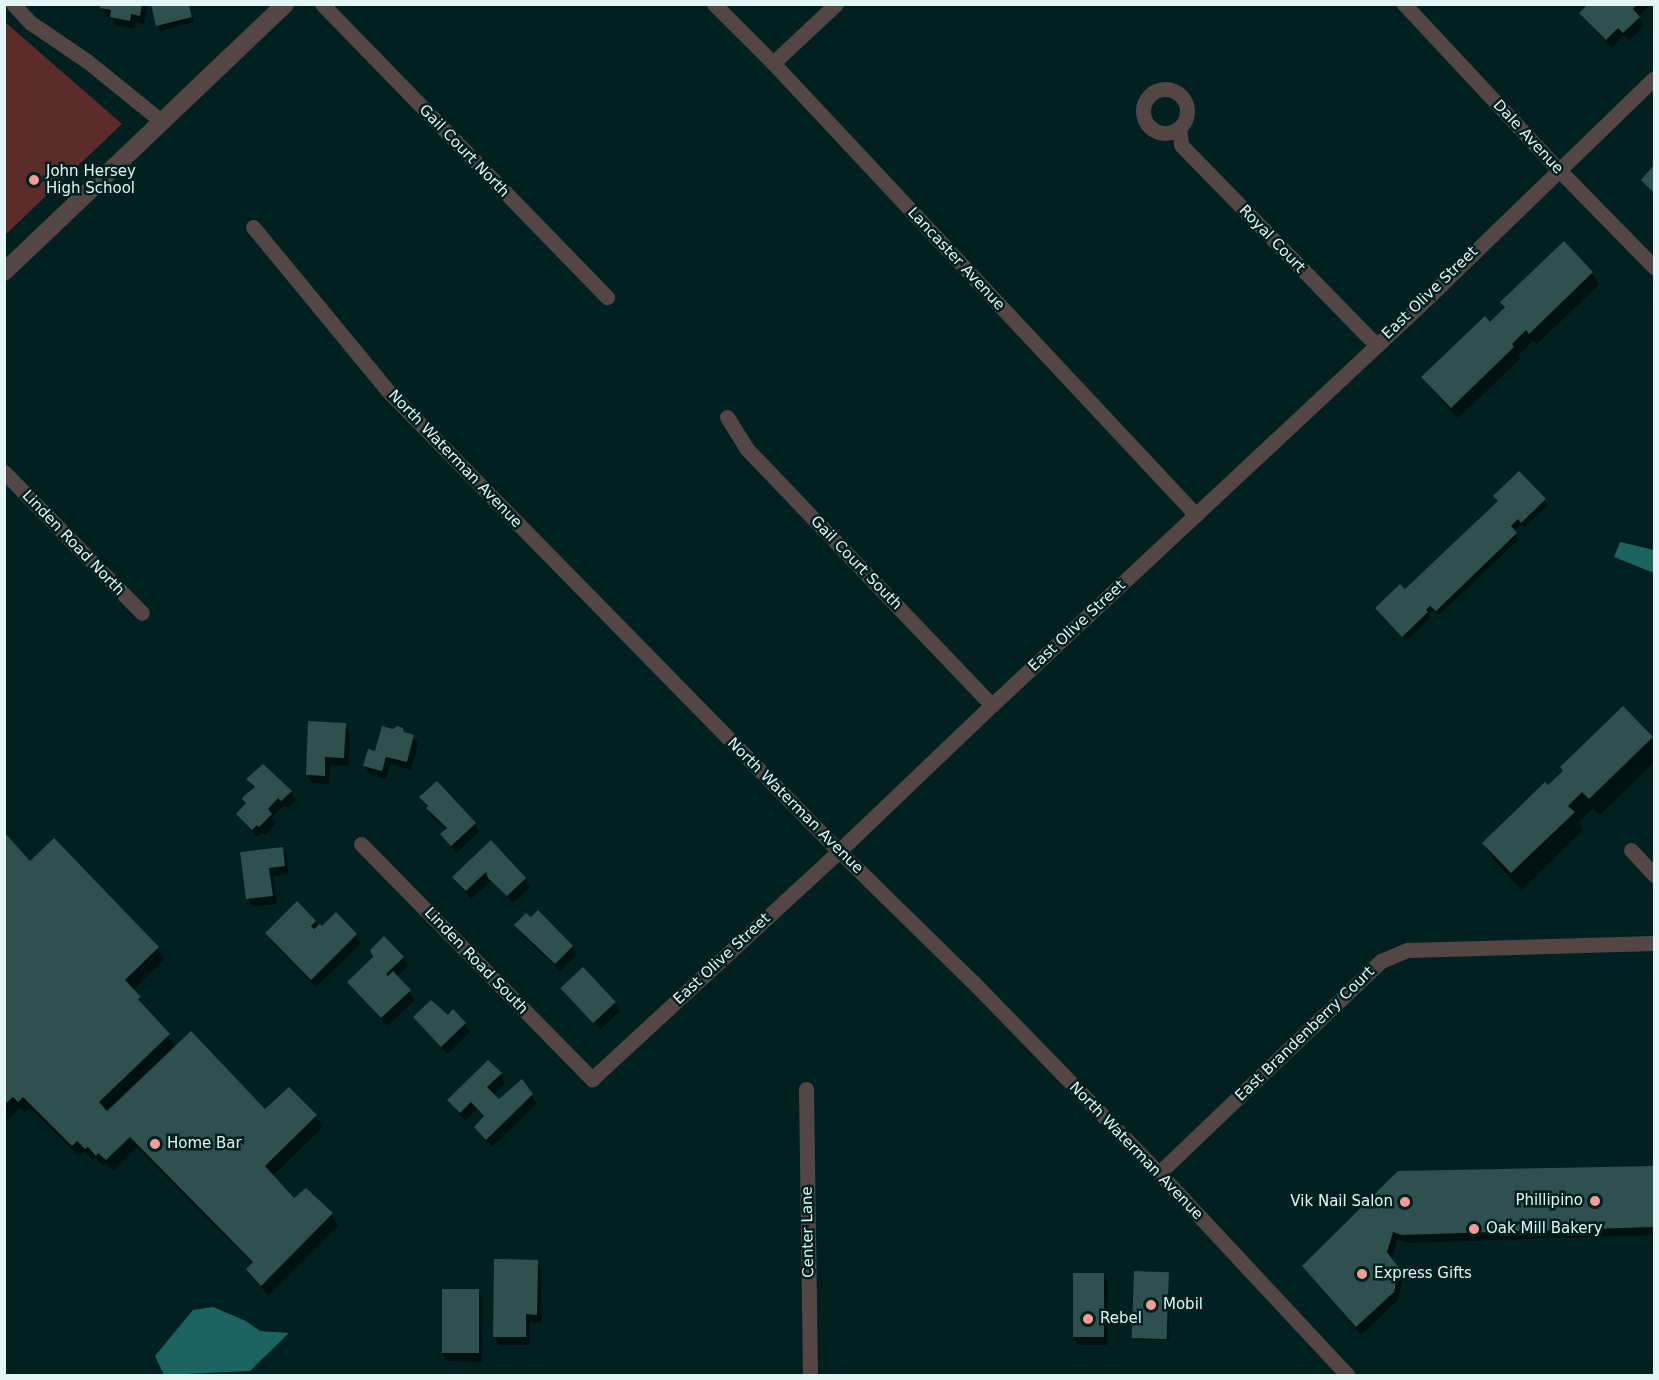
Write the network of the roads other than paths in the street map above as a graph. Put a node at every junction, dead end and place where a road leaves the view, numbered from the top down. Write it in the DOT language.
graph roads {
  1 [pos="13,4"];
  2 [pos="285,4"];
  3 [pos="322,4"];
  4 [pos="714,4"];
  5 [pos="836,4"];
  6 [pos="1404,4"];
  7 [pos="773,63"];
  8 [pos="1654,78"];
  9 [pos="161,121"];
  10 [pos="1179,128"];
  11 [pos="1558,170"];
  12 [pos="253,227"];
  13 [pos="1654,267"];
  14 [pos="4,272"];
  15 [pos="607,297"];
  16 [pos="1376,345"];
  17 [pos="727,417"];
  18 [pos="4,472"];
  19 [pos="1196,515"];
  20 [pos="142,613"];
  21 [pos="992,705"];
  22 [pos="361,844"];
  23 [pos="1631,850"];
  24 [pos="839,851"];
  25 [pos="1654,875"];
  26 [pos="1654,943"];
  27 [pos="592,1079"];
  28 [pos="806,1089"];
  29 [pos="1158,1173"];
  30 [pos="810,1376"];
  31 [pos="1348,1376"];
  1 -- 9 [label="street"];
  2 -- 9 [label="street"];
  3 -- 15 [label="street, Gail Court North"];
  4 -- 7 [label="street, Lancaster Avenue"];
  5 -- 7 [label="street"];
  6 -- 11 [label="street, Dale Avenue"];
  7 -- 19 [label="street, Lancaster Avenue"];
  8 -- 11 [label="street, East Olive Street"];
  9 -- 14 [label="street"];
  10 -- 16 [label="street, Royal Court"];
  11 -- 13 [label="street, Dale Avenue"];
  11 -- 16 [label="street, East Olive Street"];
  12 -- 24 [label="street, North Waterman Avenue"];
  16 -- 19 [label="street, East Olive Street"];
  17 -- 21 [label="street, Gail Court South"];
  18 -- 20 [label="street, Linden Road North"];
  19 -- 21 [label="street, East Olive Street"];
  21 -- 24 [label="street, East Olive Street"];
  22 -- 27 [label="street, Linden Road South"];
  23 -- 25 [label="street"];
  24 -- 27 [label="street, East Olive Street"];
  24 -- 29 [label="street, North Waterman Avenue"];
  26 -- 29 [label="street, East Brandenberry Court"];
  28 -- 30 [label="street, Center Lane"];
  29 -- 31 [label="street, North Waterman Avenue"];
}
